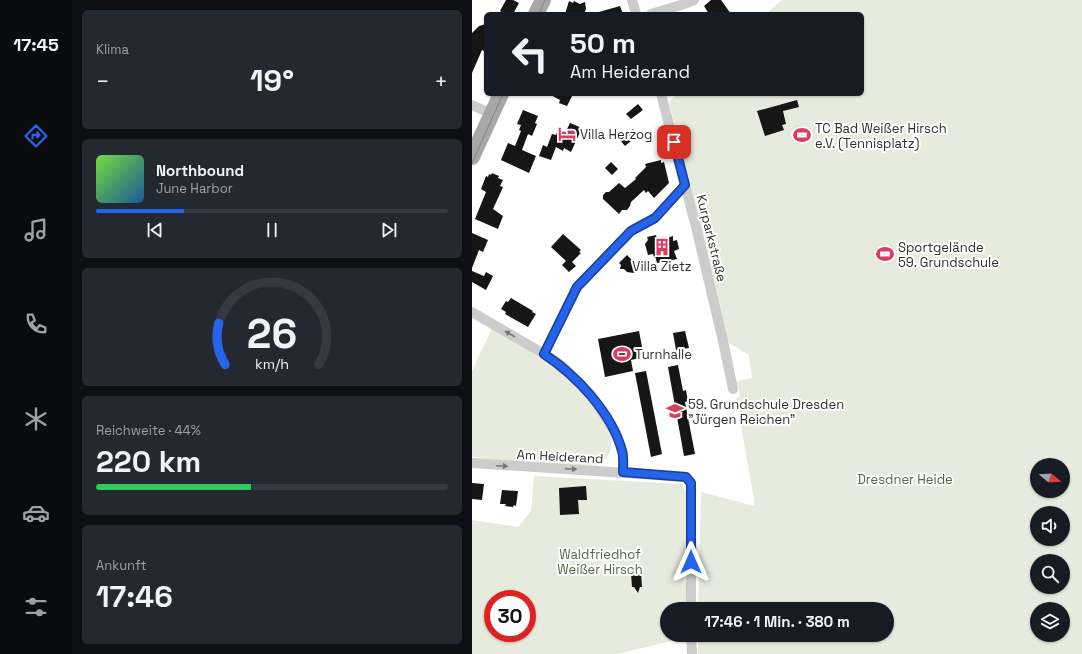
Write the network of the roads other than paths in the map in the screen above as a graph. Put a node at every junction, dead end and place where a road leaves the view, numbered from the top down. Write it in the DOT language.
graph roads {
  1 [pos="543,0"];
  2 [pos="632,0"];
  3 [pos="694,0"];
  4 [pos="537,12"];
  5 [pos="635,12"];
  6 [pos="658,12"];
  7 [pos="499,96"];
  8 [pos="662,96"];
  9 [pos="472,105"];
  10 [pos="492,114"];
  11 [pos="472,157"];
  12 [pos="685,185"];
  13 [pos="472,312"];
  14 [pos="544,354"];
  15 [pos="733,389"];
  16 [pos="472,463"];
  17 [pos="623,472"];
  18 [pos="691,602"];
  19 [pos="691,642"];
  20 [pos="692,654"];
  1 -- 4 [label="main road"];
  2 -- 5 [label="street"];
  3 -- 6 [label="street"];
  7 -- 10 [label="main road"];
  8 -- 12 [label="street, Kurparkstraße"];
  9 -- 10 [label="street"];
  10 -- 11 [label="main road"];
  12 -- 14 [label="street"];
  12 -- 15 [label="street, Kurparkstraße"];
  14 -- 13 [label="street, one-way"];
  14 -- 17 [label="street"];
  16 -- 17 [label="street, Am Heiderand, one-way"];
  17 -- 18 [label="street, Am Heiderand"];
  19 -- 20 [label="street"];
}
